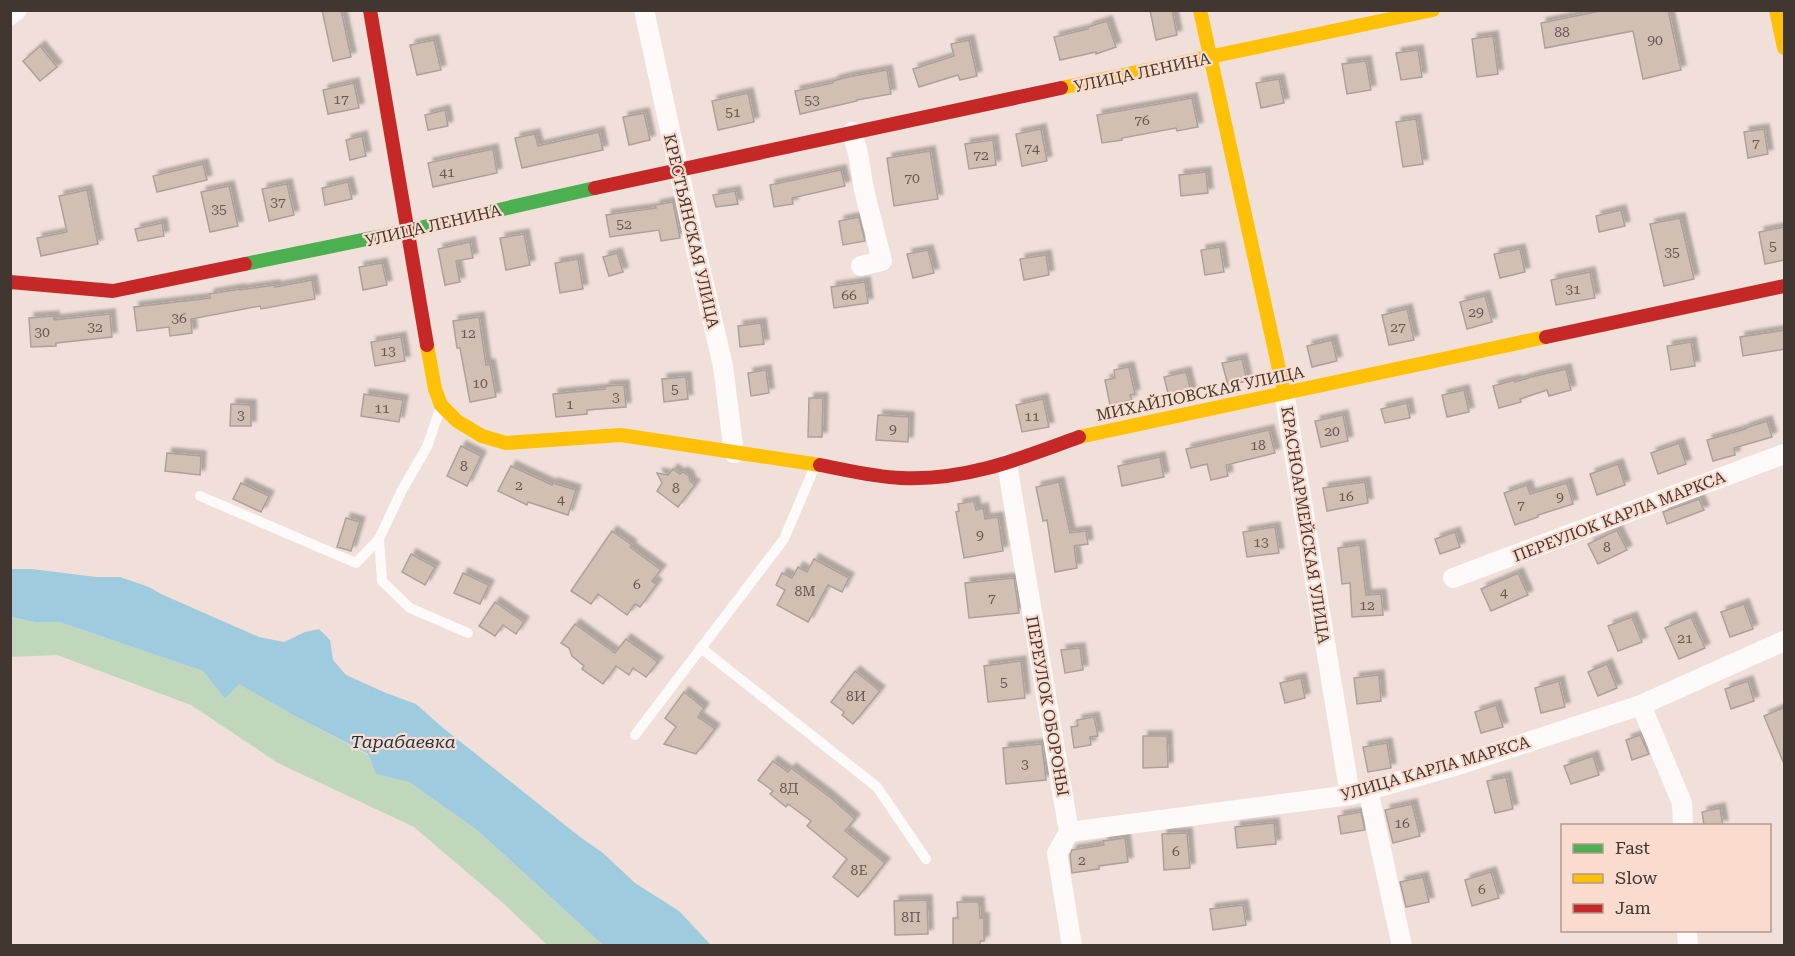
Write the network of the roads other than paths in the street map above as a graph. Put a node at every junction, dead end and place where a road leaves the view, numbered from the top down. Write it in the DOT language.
graph roads {
  1 [pos="17,10"];
  2 [pos="370,10"];
  3 [pos="644,10"];
  4 [pos="1200,10"];
  5 [pos="1433,10"];
  6 [pos="1776,10"];
  7 [pos="10,15"];
  8 [pos="1785,48"];
  9 [pos="1210,58"];
  10 [pos="852,132"];
  11 [pos="678,169"];
  12 [pos="406,231"];
  13 [pos="861,266"];
  14 [pos="10,282"];
  15 [pos="1785,286"];
  16 [pos="1284,392"];
  17 [pos="441,405"];
  18 [pos="734,453"];
  19 [pos="1785,454"];
  20 [pos="1007,464"];
  21 [pos="815,465"];
  22 [pos="200,496"];
  23 [pos="379,539"];
  24 [pos="1453,578"];
  25 [pos="468,633"];
  26 [pos="1785,641"];
  27 [pos="701,648"];
  28 [pos="1641,705"];
  29 [pos="635,735"];
  30 [pos="1359,793"];
  31 [pos="1683,824"];
  32 [pos="1069,832"];
  33 [pos="926,859"];
  34 [pos="1072,945"];
  35 [pos="1402,945"];
  1 -- 7 [label="street"];
  2 -- 12 [label="street"];
  3 -- 11 [label="street, КРЕСТЬЯНСКАЯ УЛИЦА"];
  4 -- 9 [label="street, КРАСНОАРМЕЙСКАЯ УЛИЦА"];
  5 -- 9 [label="street, УЛИЦА ЛЕНИНА"];
  6 -- 8 [label="street"];
  9 -- 10 [label="street, УЛИЦА ЛЕНИНА"];
  9 -- 16 [label="street, КРАСНОАРМЕЙСКАЯ УЛИЦА"];
  10 -- 11 [label="street, УЛИЦА ЛЕНИНА"];
  10 -- 13 [label="street"];
  11 -- 12 [label="street, УЛИЦА ЛЕНИНА"];
  11 -- 18 [label="street, КРЕСТЬЯНСКАЯ УЛИЦА"];
  12 -- 14 [label="street, УЛИЦА ЛЕНИНА"];
  12 -- 17 [label="street"];
  15 -- 16 [label="street, МИХАЙЛОВСКАЯ УЛИЦА"];
  16 -- 20 [label="street, МИХАЙЛОВСКАЯ УЛИЦА"];
  16 -- 30 [label="street, КРАСНОАРМЕЙСКАЯ УЛИЦА"];
  17 -- 18 [label="street, МИХАЙЛОВСКАЯ УЛИЦА"];
  17 -- 23 [label="lane"];
  18 -- 21 [label="street, МИХАЙЛОВСКАЯ УЛИЦА"];
  19 -- 24 [label="street, ПЕРЕУЛОК КАРЛА МАРКСА"];
  20 -- 21 [label="street, МИХАЙЛОВСКАЯ УЛИЦА"];
  20 -- 32 [label="street, ПЕРЕУЛОК ОБОРОНЫ"];
  21 -- 27 [label="lane"];
  22 -- 23 [label="lane"];
  23 -- 25 [label="lane"];
  26 -- 28 [label="street, УЛИЦА КАРЛА МАРКСА"];
  27 -- 29 [label="lane"];
  27 -- 33 [label="lane"];
  28 -- 30 [label="street, УЛИЦА КАРЛА МАРКСА"];
  28 -- 31 [label="street"];
  30 -- 32 [label="street, УЛИЦА КАРЛА МАРКСА"];
  30 -- 35 [label="street, КРАСНОАРМЕЙСКАЯ УЛИЦА"];
  32 -- 34 [label="street"];
}
